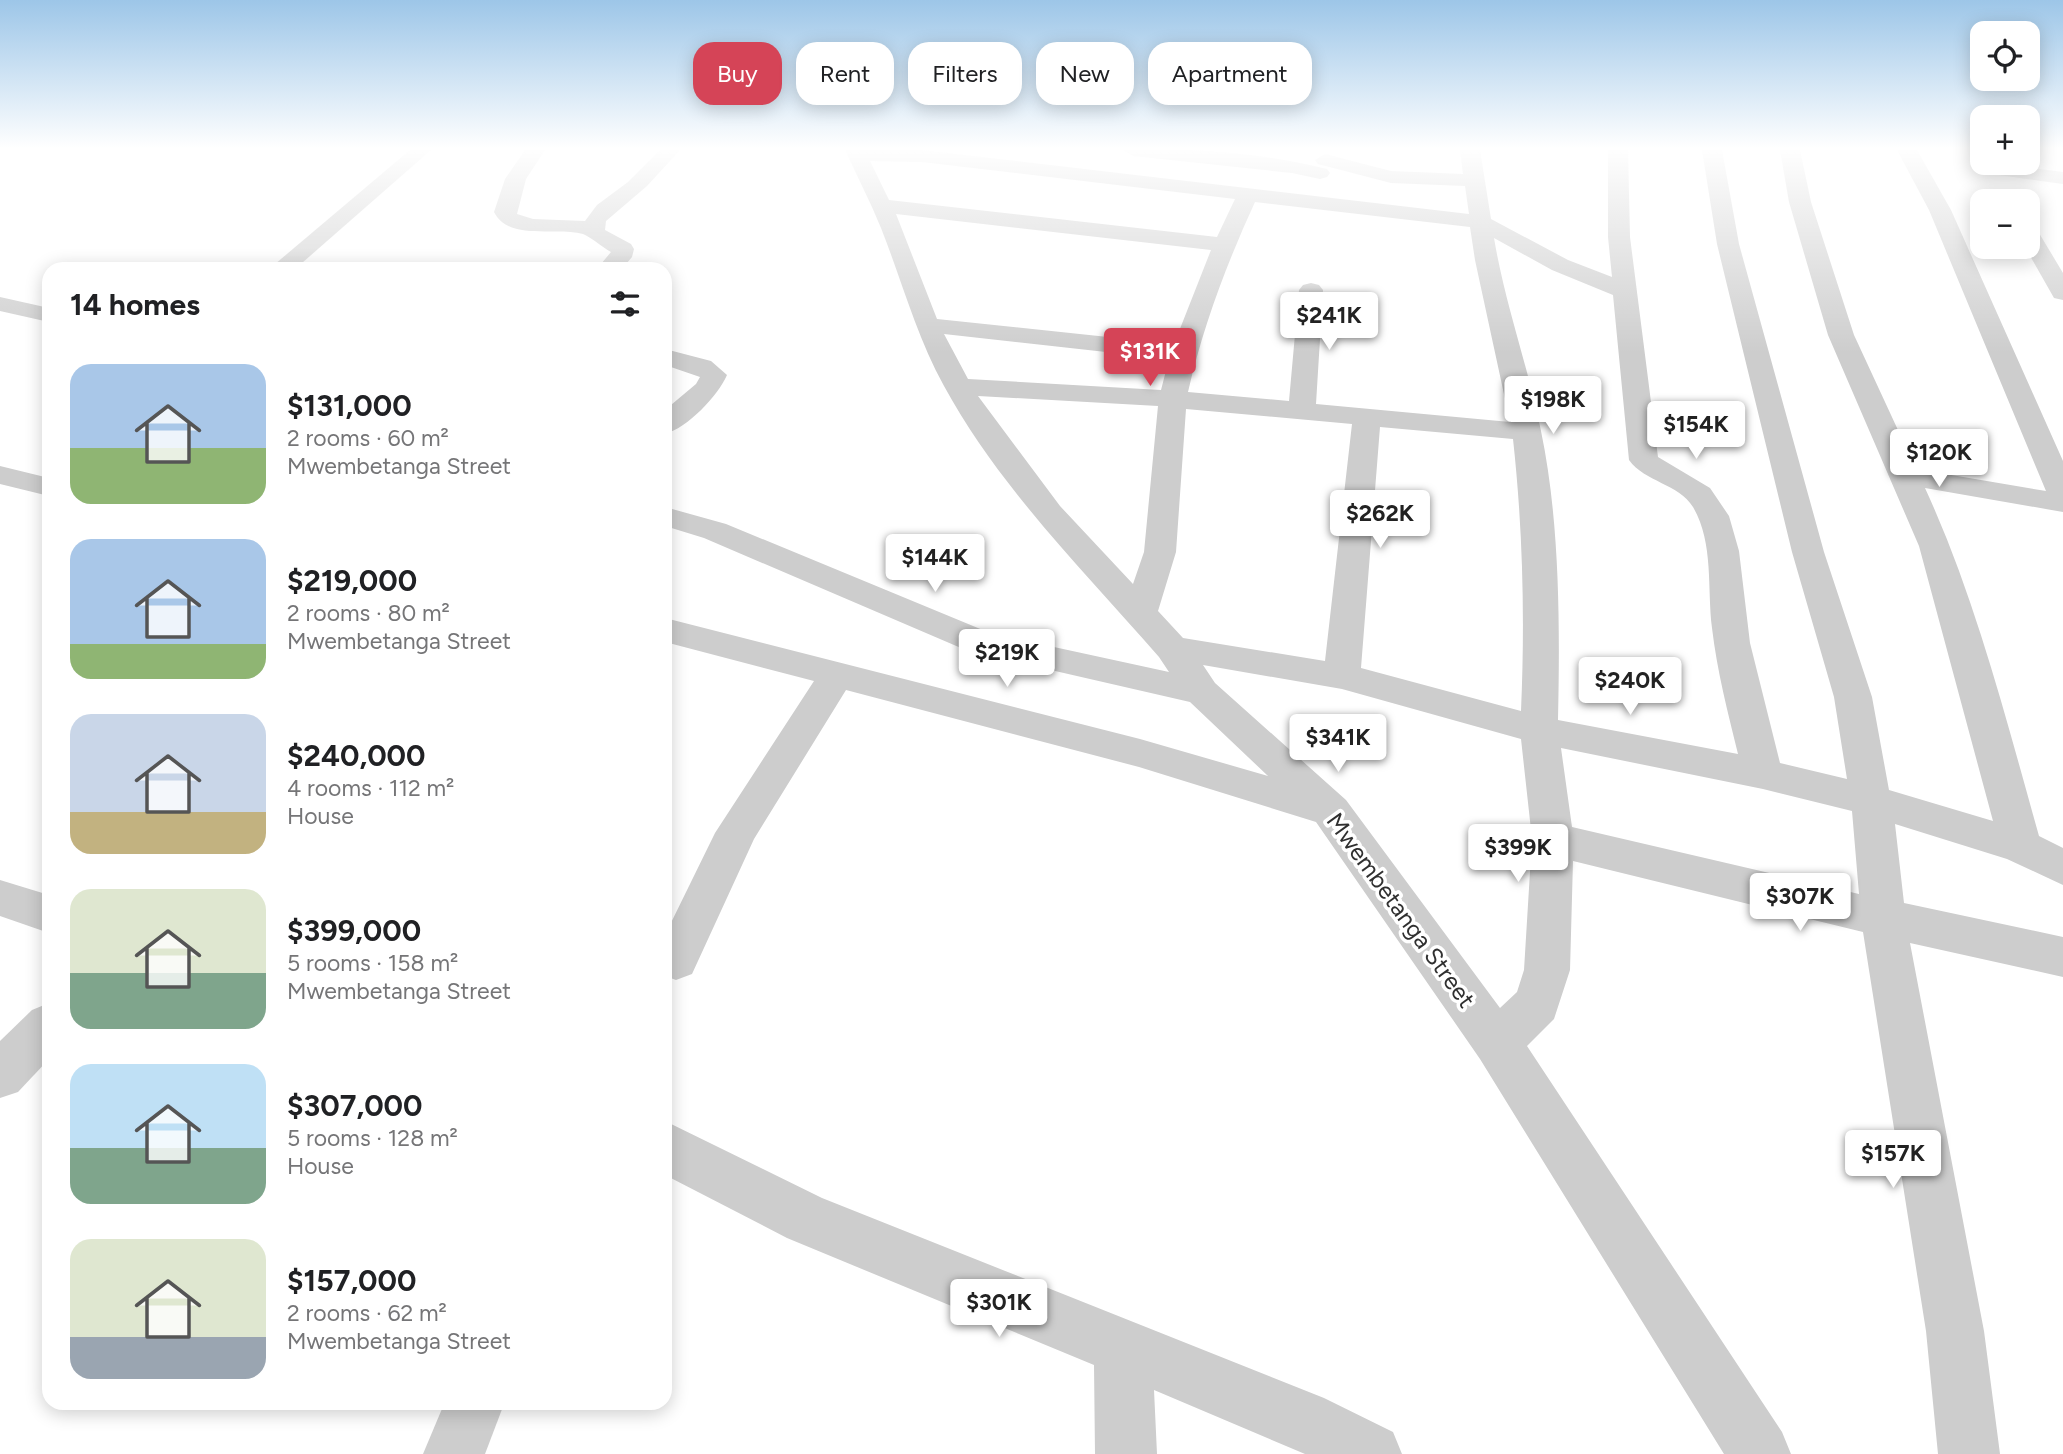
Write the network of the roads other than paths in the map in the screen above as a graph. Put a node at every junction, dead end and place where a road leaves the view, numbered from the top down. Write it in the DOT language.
graph roads {
  1 [pos="341,218"];
  2 [pos="508,218"];
  3 [pos="596,218"];
  4 [pos="887,218"];
  5 [pos="995,218"];
  6 [pos="1237,218"];
  7 [pos="1446,218"];
  8 [pos="1479,218"];
  9 [pos="1618,218"];
  10 [pos="1724,218"];
  11 [pos="1805,218"];
  12 [pos="1943,218"];
  13 [pos="1480,222"];
  14 [pos="593,228"];
  15 [pos="1224,245"];
  16 [pos="2040,254"];
  17 [pos="288,262"];
  18 [pos="616,262"];
  19 [pos="1311,290"];
  20 [pos="1625,291"];
  21 [pos="2063,293"];
  22 [pos="0,304"];
  23 [pos="42,313"];
  24 [pos="927,325"];
  25 [pos="1184,353"];
  26 [pos="672,359"];
  27 [pos="958,387"];
  28 [pos="1173,399"];
  29 [pos="1302,411"];
  30 [pos="1367,418"];
  31 [pos="672,419"];
  32 [pos="1527,432"];
  33 [pos="0,475"];
  34 [pos="1905,476"];
  35 [pos="42,485"];
  36 [pos="2063,495"];
  37 [pos="2063,503"];
  38 [pos="672,518"];
  39 [pos="1140,612"];
  40 [pos="672,632"];
  41 [pos="1172,648"];
  42 [pos="838,673"];
  43 [pos="1342,676"];
  44 [pos="1202,692"];
  45 [pos="1539,730"];
  46 [pos="1763,774"];
  47 [pos="1869,800"];
  48 [pos="1331,811"];
  49 [pos="1553,839"];
  50 [pos="2021,846"];
  51 [pos="2063,868"];
  52 [pos="0,898"];
  53 [pos="42,912"];
  54 [pos="1884,917"];
  55 [pos="2063,957"];
  56 [pos="676,960"];
  57 [pos="42,1032"];
  58 [pos="1497,1043"];
  59 [pos="0,1075"];
  60 [pos="672,1151"];
  61 [pos="1123,1347"];
  62 [pos="472,1410"];
  63 [pos="454,1454"];
  64 [pos="1126,1454"];
  65 [pos="1371,1454"];
  66 [pos="1760,1454"];
  67 [pos="1969,1454"];
  1 -- 17 [label="street"];
  2 -- 14 [label="street"];
  3 -- 14 [label="street"];
  4 -- 24 [label="street, Mwembetanga Street"];
  5 -- 15 [label="street"];
  6 -- 15 [label="street"];
  7 -- 13 [label="street"];
  8 -- 13 [label="street"];
  9 -- 20 [label="street"];
  10 -- 47 [label="street"];
  11 -- 34 [label="street"];
  12 -- 36 [label="street"];
  13 -- 20 [label="street"];
  13 -- 32 [label="street"];
  14 -- 18 [label="street"];
  15 -- 25 [label="street"];
  16 -- 21 [label="street"];
  19 -- 29 [label="street"];
  20 -- 46 [label="street"];
  22 -- 23 [label="street"];
  24 -- 25 [label="street"];
  24 -- 27 [label="street, Mwembetanga Street"];
  25 -- 28 [label="street"];
  26 -- 31 [label="street"];
  27 -- 28 [label="street"];
  27 -- 39 [label="street, Mwembetanga Street"];
  28 -- 29 [label="street"];
  28 -- 39 [label="street"];
  29 -- 30 [label="street"];
  30 -- 32 [label="street"];
  30 -- 43 [label="street"];
  32 -- 45 [label="street"];
  33 -- 35 [label="street"];
  34 -- 37 [label="street"];
  34 -- 50 [label="street"];
  38 -- 44 [label="street"];
  39 -- 41 [label="street, Mwembetanga Street"];
  40 -- 42 [label="street"];
  41 -- 43 [label="street"];
  41 -- 44 [label="street, Mwembetanga Street"];
  42 -- 48 [label="street"];
  42 -- 56 [label="street"];
  43 -- 45 [label="street"];
  44 -- 48 [label="street, Mwembetanga Street"];
  45 -- 46 [label="street"];
  45 -- 49 [label="street"];
  46 -- 47 [label="street"];
  47 -- 50 [label="street"];
  47 -- 54 [label="street"];
  48 -- 58 [label="street, Mwembetanga Street"];
  49 -- 54 [label="street"];
  49 -- 58 [label="street"];
  50 -- 51 [label="street"];
  52 -- 53 [label="street"];
  54 -- 55 [label="street"];
  54 -- 67 [label="street"];
  57 -- 59 [label="street"];
  58 -- 66 [label="street, Mwembetanga Street"];
  60 -- 61 [label="street"];
  61 -- 64 [label="street"];
  61 -- 65 [label="street"];
  62 -- 63 [label="street"];
}
